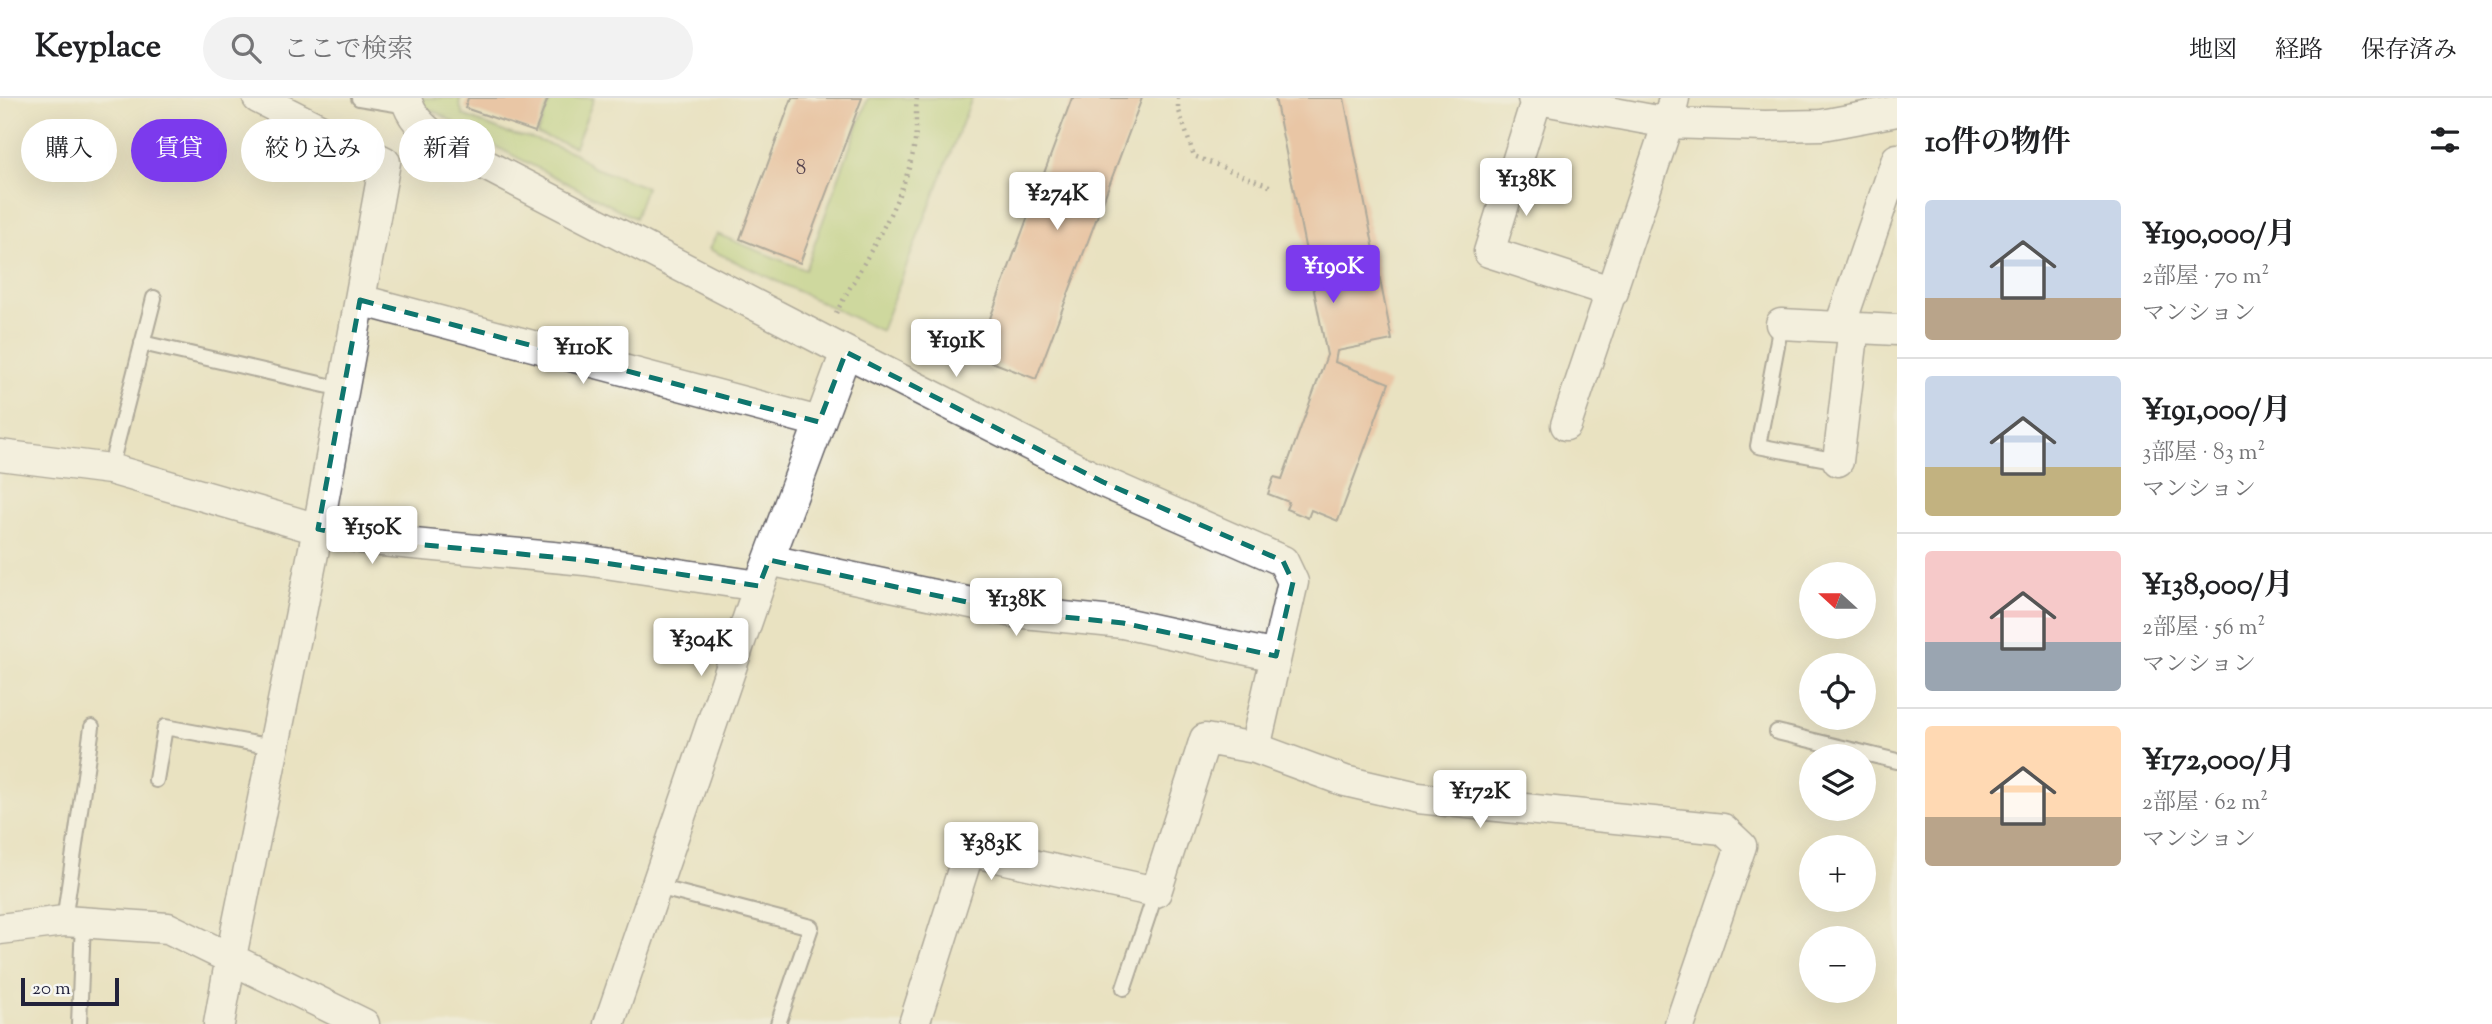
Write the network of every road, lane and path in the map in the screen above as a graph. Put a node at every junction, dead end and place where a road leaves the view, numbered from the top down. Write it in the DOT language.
graph roads {
  1 [pos="258,98"];
  2 [pos="359,98"];
  3 [pos="917,98"];
  4 [pos="1178,98"];
  5 [pos="1536,98"];
  6 [pos="407,102"];
  7 [pos="1671,111"];
  8 [pos="1897,111"];
  9 [pos="1897,159"];
  10 [pos="1272,187"];
  11 [pos="1613,292"];
  12 [pos="154,298"];
  13 [pos="360,300"];
  14 [pos="836,313"];
  15 [pos="1781,324"];
  16 [pos="1847,327"];
  17 [pos="1897,330"];
  18 [pos="142,343"];
  19 [pos="846,352"];
  20 [pos="342,389"];
  21 [pos="819,422"];
  22 [pos="1566,425"];
  23 [pos="0,455"];
  24 [pos="1838,461"];
  25 [pos="110,469"];
  26 [pos="318,529"];
  27 [pos="764,573"];
  28 [pos="1276,656"];
  29 [pos="92,727"];
  30 [pos="1777,732"];
  31 [pos="273,747"];
  32 [pos="1255,748"];
  33 [pos="1897,761"];
  34 [pos="156,780"];
  35 [pos="657,887"];
  36 [pos="1156,892"];
  37 [pos="74,921"];
  38 [pos="0,929"];
  39 [pos="231,957"];
  40 [pos="1124,988"];
  41 [pos="79,1024"];
  42 [pos="219,1024"];
  43 [pos="364,1024"];
  44 [pos="609,1024"];
  45 [pos="778,1024"];
  46 [pos="914,1024"];
  47 [pos="1680,1024"];
  1 -- 13 [label="street"];
  2 -- 6 [label="lane"];
  3 -- 14 [label="path"];
  4 -- 10 [label="path"];
  5 -- 7 [label="street"];
  5 -- 11 [label="street"];
  6 -- 19 [label="street"];
  7 -- 8 [label="street"];
  7 -- 11 [label="street"];
  9 -- 16 [label="street"];
  11 -- 22 [label="street"];
  12 -- 18 [label="lane"];
  13 -- 20 [label="street"];
  13 -- 21 [label="street"];
  15 -- 16 [label="street"];
  15 -- 24 [label="lane"];
  16 -- 17 [label="street"];
  16 -- 24 [label="street"];
  18 -- 20 [label="lane"];
  18 -- 25 [label="lane"];
  19 -- 21 [label="street"];
  19 -- 28 [label="street"];
  20 -- 26 [label="street"];
  21 -- 27 [label="street"];
  23 -- 25 [label="street"];
  25 -- 26 [label="street"];
  26 -- 27 [label="street"];
  26 -- 31 [label="street"];
  27 -- 28 [label="street"];
  27 -- 35 [label="street"];
  28 -- 32 [label="street"];
  29 -- 37 [label="lane"];
  30 -- 33 [label="lane"];
  31 -- 34 [label="lane"];
  31 -- 39 [label="street"];
  32 -- 36 [label="street"];
  32 -- 47 [label="street"];
  35 -- 44 [label="street"];
  35 -- 45 [label="lane"];
  36 -- 40 [label="lane"];
  36 -- 46 [label="street"];
  37 -- 38 [label="street"];
  37 -- 39 [label="street"];
  37 -- 41 [label="lane"];
  39 -- 42 [label="street"];
  39 -- 43 [label="street"];
}
